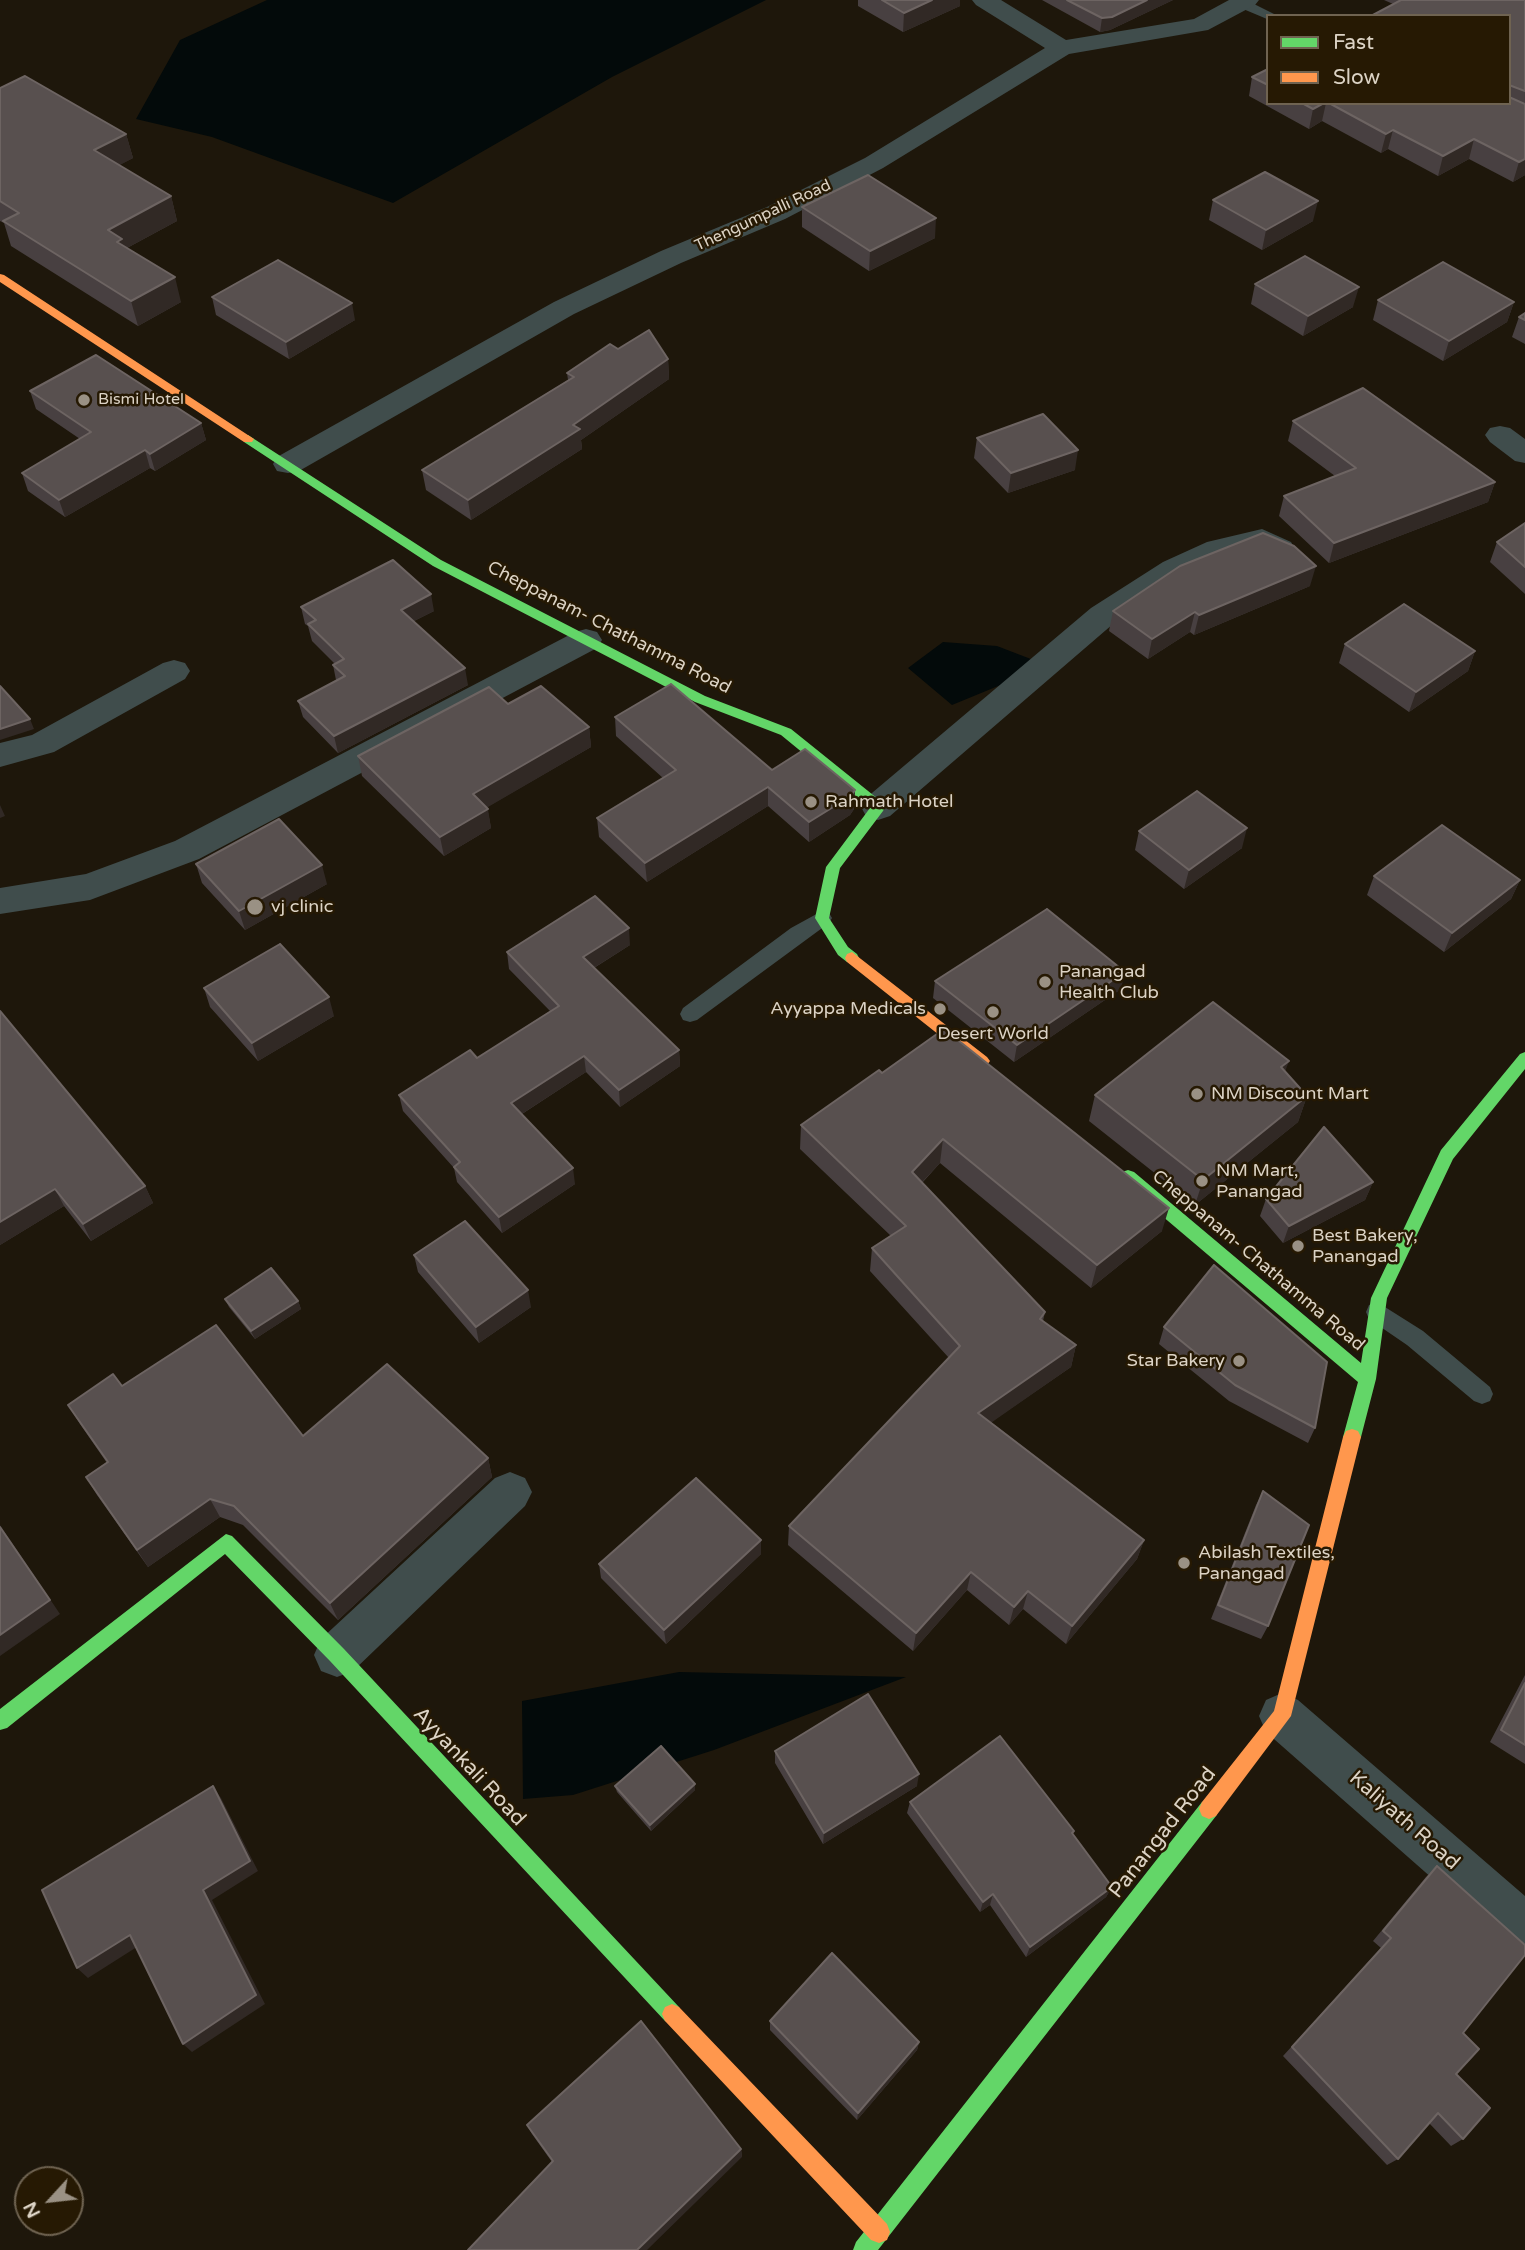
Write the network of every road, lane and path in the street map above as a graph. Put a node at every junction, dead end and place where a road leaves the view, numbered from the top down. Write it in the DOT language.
graph roads {
  1 [pos="984,0"];
  2 [pos="1244,1"];
  3 [pos="1268,14"];
  4 [pos="1062,48"];
  5 [pos="0,277"];
  6 [pos="1500,435"];
  7 [pos="1525,454"];
  8 [pos="288,464"];
  9 [pos="1288,554"];
  10 [pos="586,640"];
  11 [pos="174,671"];
  12 [pos="0,755"];
  13 [pos="878,807"];
  14 [pos="0,901"];
  15 [pos="822,918"];
  16 [pos="690,1014"];
  17 [pos="1525,1058"];
  18 [pos="996,1072"];
  19 [pos="1116,1167"];
  20 [pos="1377,1312"];
  21 [pos="1367,1379"];
  22 [pos="1482,1394"];
  23 [pos="510,1492"];
  24 [pos="337,1655"];
  25 [pos="1282,1716"];
  26 [pos="0,1721"];
  27 [pos="1525,1928"];
  28 [pos="878,2232"];
  29 [pos="864,2250"];
  1 -- 4 [label="street"];
  2 -- 3 [label="lane"];
  2 -- 4 [label="street, Thengumpalli Road"];
  4 -- 8 [label="street, Thengumpalli Road"];
  5 -- 8 [label="street, Cheppanam- Chathamma Road"];
  6 -- 7 [label="street"];
  8 -- 10 [label="street, Cheppanam- Chathamma Road"];
  9 -- 13 [label="street"];
  10 -- 13 [label="street, Cheppanam- Chathamma Road"];
  10 -- 14 [label="street"];
  11 -- 12 [label="street"];
  13 -- 15 [label="street"];
  15 -- 16 [label="lane"];
  15 -- 18 [label="street"];
  17 -- 20 [label="street, Panangad Road"];
  19 -- 21 [label="street, Cheppanam- Chathamma Road"];
  20 -- 21 [label="street, Panangad Road"];
  20 -- 22 [label="lane"];
  21 -- 25 [label="street, Panangad Road"];
  23 -- 24 [label="street"];
  24 -- 26 [label="street, Ayyankali Road"];
  24 -- 28 [label="street, Ayyankali Road"];
  25 -- 27 [label="street, Kaliyath Road"];
  25 -- 28 [label="street, Panangad Road"];
  28 -- 29 [label="street, Panangad Road"];
}
